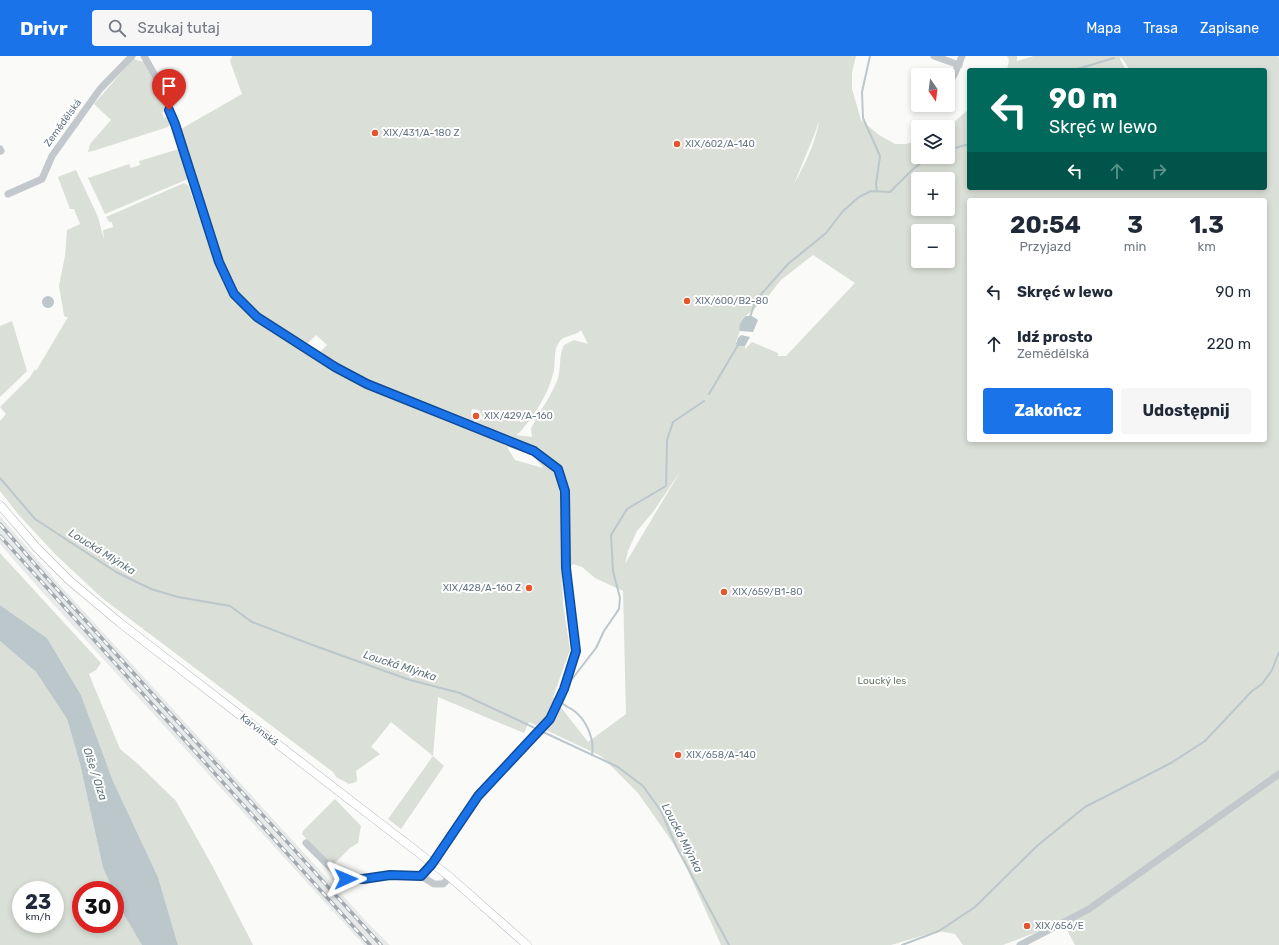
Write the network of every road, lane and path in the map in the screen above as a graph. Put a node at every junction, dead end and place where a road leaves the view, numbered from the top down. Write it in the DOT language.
graph roads {
  1 [pos="132,56"];
  2 [pos="144,56"];
  3 [pos="934,56"];
  4 [pos="962,56"];
  5 [pos="959,65"];
  6 [pos="955,73"];
  7 [pos="8,194"];
  8 [pos="0,506"];
  9 [pos="1279,774"];
  10 [pos="306,843"];
  11 [pos="432,864"];
  12 [pos="421,876"];
  13 [pos="450,877"];
  14 [pos="527,945"];
  15 [pos="1020,945"];
  1 -- 7 [label="street, Zemědělská"];
  2 -- 11 [label="street"];
  3 -- 5 [label="street"];
  4 -- 5 [label="street"];
  5 -- 6 [label="street"];
  8 -- 11 [label="main road, Karvinská"];
  9 -- 15 [label="street"];
  10 -- 12 [label="street"];
  11 -- 12 [label="street"];
  11 -- 13 [label="main road, Karvinská"];
  12 -- 13 [label="street"];
  13 -- 14 [label="main road, Karvinská"];
}
